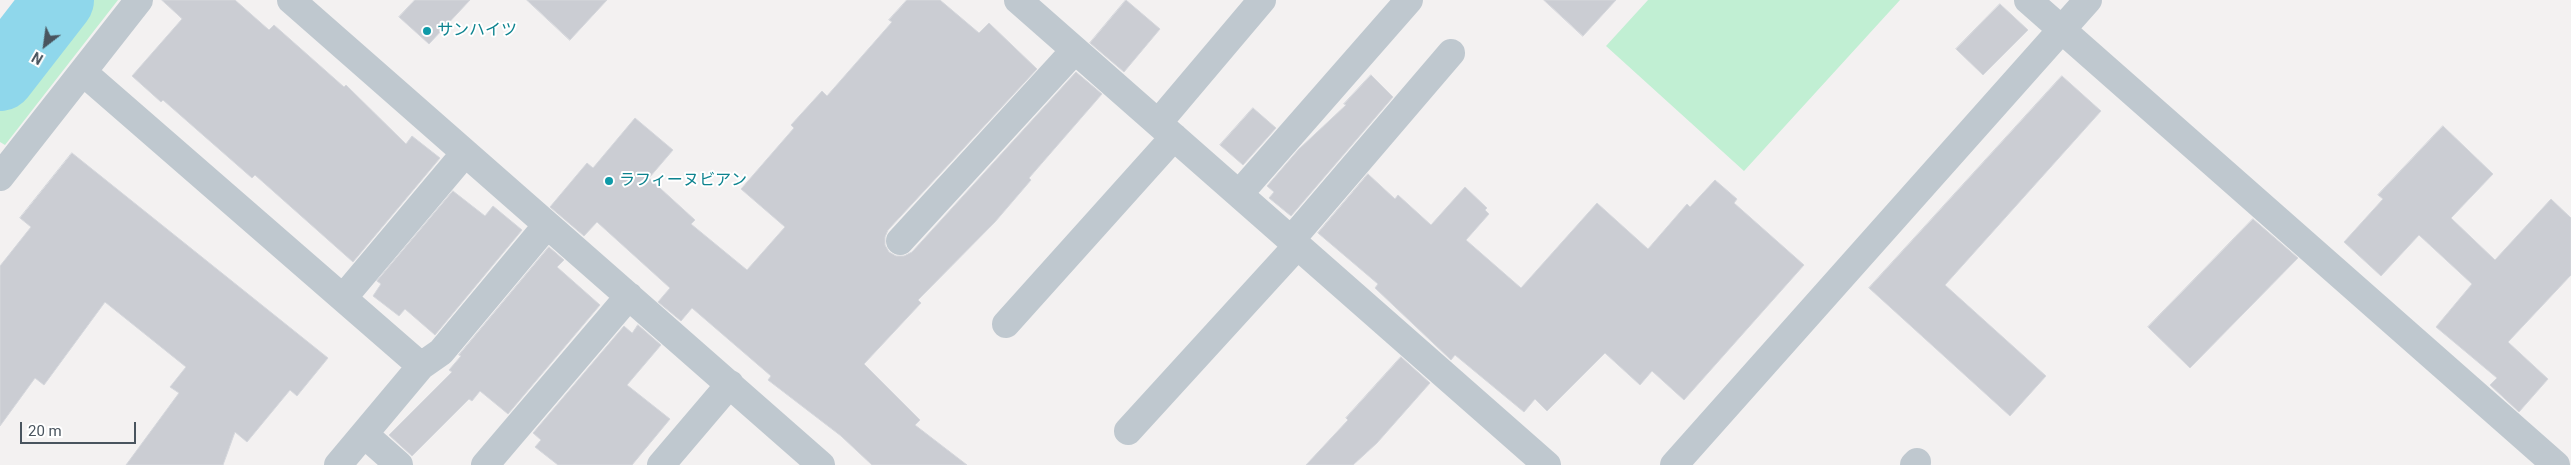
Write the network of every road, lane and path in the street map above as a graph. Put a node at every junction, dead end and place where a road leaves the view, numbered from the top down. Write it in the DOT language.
graph roads {
  1 [pos="139,0"];
  2 [pos="291,0"];
  3 [pos="1262,0"];
  4 [pos="1409,0"];
  5 [pos="2028,0"];
  6 [pos="2088,0"];
  7 [pos="1033,5"];
  8 [pos="2061,30"];
  9 [pos="1075,50"];
  10 [pos="1451,53"];
  11 [pos="84,73"];
  12 [pos="1166,130"];
  13 [pos="465,153"];
  14 [pos="0,177"];
  15 [pos="1238,194"];
  16 [pos="547,225"];
  17 [pos="900,242"];
  18 [pos="1294,243"];
  19 [pos="629,296"];
  20 [pos="343,298"];
  21 [pos="1006,324"];
  22 [pos="421,366"];
  23 [pos="730,384"];
  24 [pos="1128,431"];
  25 [pos="364,434"];
  26 [pos="338,465"];
  27 [pos="399,465"];
  28 [pos="486,465"];
  29 [pos="661,465"];
  30 [pos="822,465"];
  31 [pos="1547,465"];
  32 [pos="1674,465"];
  33 [pos="2556,465"];
  1 -- 11 [label="street"];
  2 -- 13 [label="street"];
  3 -- 12 [label="street"];
  4 -- 15 [label="street"];
  5 -- 8 [label="street"];
  6 -- 8 [label="street"];
  7 -- 9 [label="street"];
  8 -- 32 [label="street"];
  8 -- 33 [label="street"];
  9 -- 12 [label="street"];
  9 -- 17 [label="street"];
  10 -- 18 [label="street"];
  11 -- 14 [label="street"];
  11 -- 20 [label="street"];
  12 -- 15 [label="street"];
  12 -- 21 [label="street"];
  13 -- 16 [label="street"];
  13 -- 20 [label="street"];
  15 -- 18 [label="street"];
  16 -- 19 [label="street"];
  16 -- 22 [label="street"];
  18 -- 24 [label="street"];
  18 -- 31 [label="street"];
  19 -- 23 [label="street"];
  19 -- 28 [label="street"];
  20 -- 22 [label="street"];
  22 -- 25 [label="street"];
  23 -- 29 [label="street"];
  23 -- 30 [label="street"];
  25 -- 26 [label="street"];
  25 -- 27 [label="street"];
}
